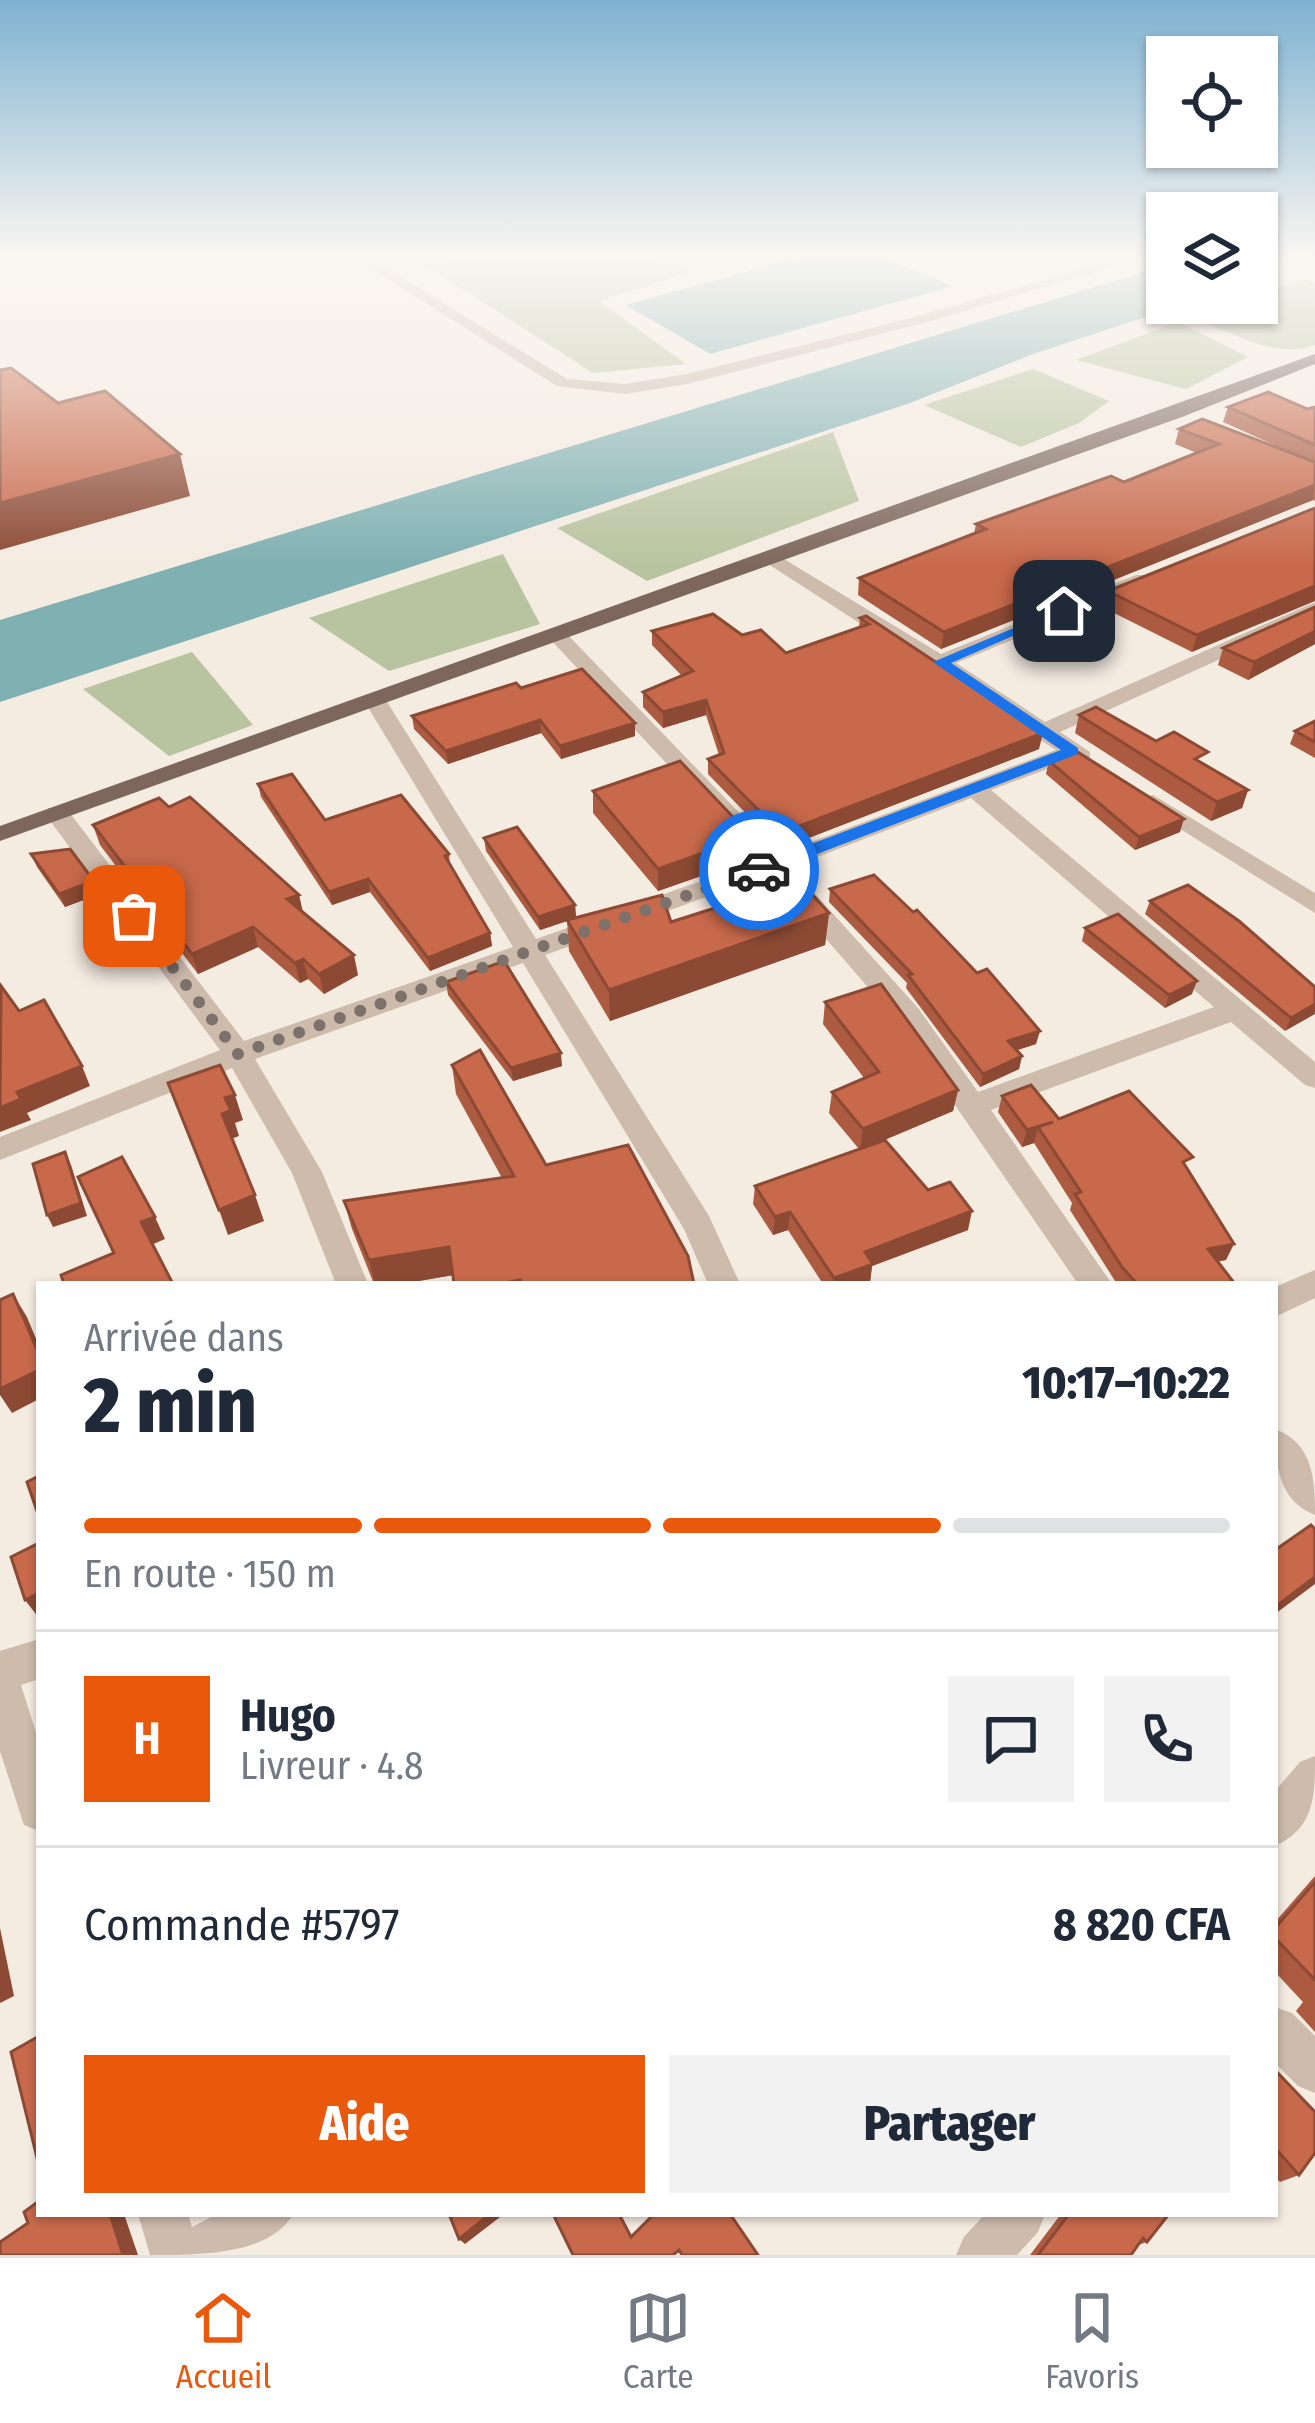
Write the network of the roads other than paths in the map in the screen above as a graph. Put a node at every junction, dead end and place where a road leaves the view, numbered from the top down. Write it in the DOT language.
graph roads {
  1 [pos="523,358"];
  2 [pos="769,358"];
  3 [pos="1315,359"];
  4 [pos="770,556"];
  5 [pos="1158,573"];
  6 [pos="1315,608"];
  7 [pos="557,635"];
  8 [pos="940,662"];
  9 [pos="374,699"];
  10 [pos="1043,732"];
  11 [pos="1072,751"];
  12 [pos="976,790"];
  13 [pos="57,813"];
  14 [pos="0,834"];
  15 [pos="775,864"];
  16 [pos="1310,897"];
  17 [pos="531,950"];
  18 [pos="1232,1011"];
  19 [pos="238,1054"];
  20 [pos="1315,1078"];
  21 [pos="970,1106"];
  22 [pos="0,1149"];
  23 [pos="351,1281"];
  24 [pos="723,1281"];
  25 [pos="1094,1281"];
  26 [pos="1315,1283"];
  27 [pos="1278,1302"];
  28 [pos="1278,1449"];
  29 [pos="1315,1498"];
  30 [pos="36,1659"];
  31 [pos="0,1671"];
  32 [pos="0,1683"];
  33 [pos="1315,1777"];
  34 [pos="36,1800"];
  35 [pos="1278,1820"];
  36 [pos="1278,2033"];
  37 [pos="1315,2068"];
  38 [pos="164,2217"];
  39 [pos="262,2217"];
  40 [pos="1017,2217"];
  41 [pos="176,2255"];
  42 [pos="192,2255"];
  43 [pos="982,2255"];
  1 -- 2 [label="street"];
  3 -- 4 [label="main road"];
  4 -- 7 [label="main road"];
  4 -- 8 [label="street"];
  5 -- 8 [label="street"];
  6 -- 10 [label="street"];
  7 -- 9 [label="main road"];
  7 -- 15 [label="street"];
  8 -- 10 [label="street"];
  9 -- 13 [label="main road"];
  9 -- 17 [label="street"];
  10 -- 11 [label="street"];
  11 -- 12 [label="street"];
  11 -- 16 [label="street"];
  12 -- 15 [label="street"];
  12 -- 18 [label="street"];
  13 -- 14 [label="main road"];
  13 -- 19 [label="street"];
  15 -- 17 [label="street"];
  15 -- 21 [label="street"];
  17 -- 19 [label="street"];
  17 -- 24 [label="street"];
  18 -- 20 [label="street"];
  18 -- 21 [label="street"];
  19 -- 22 [label="street"];
  19 -- 23 [label="street"];
  21 -- 25 [label="street"];
  26 -- 27 [label="street"];
  28 -- 29 [label="street"];
  30 -- 31 [label="street"];
  32 -- 34 [label="street"];
  33 -- 35 [label="street"];
  36 -- 37 [label="street"];
  38 -- 41 [label="street"];
  39 -- 42 [label="street"];
  40 -- 43 [label="street"];
}
